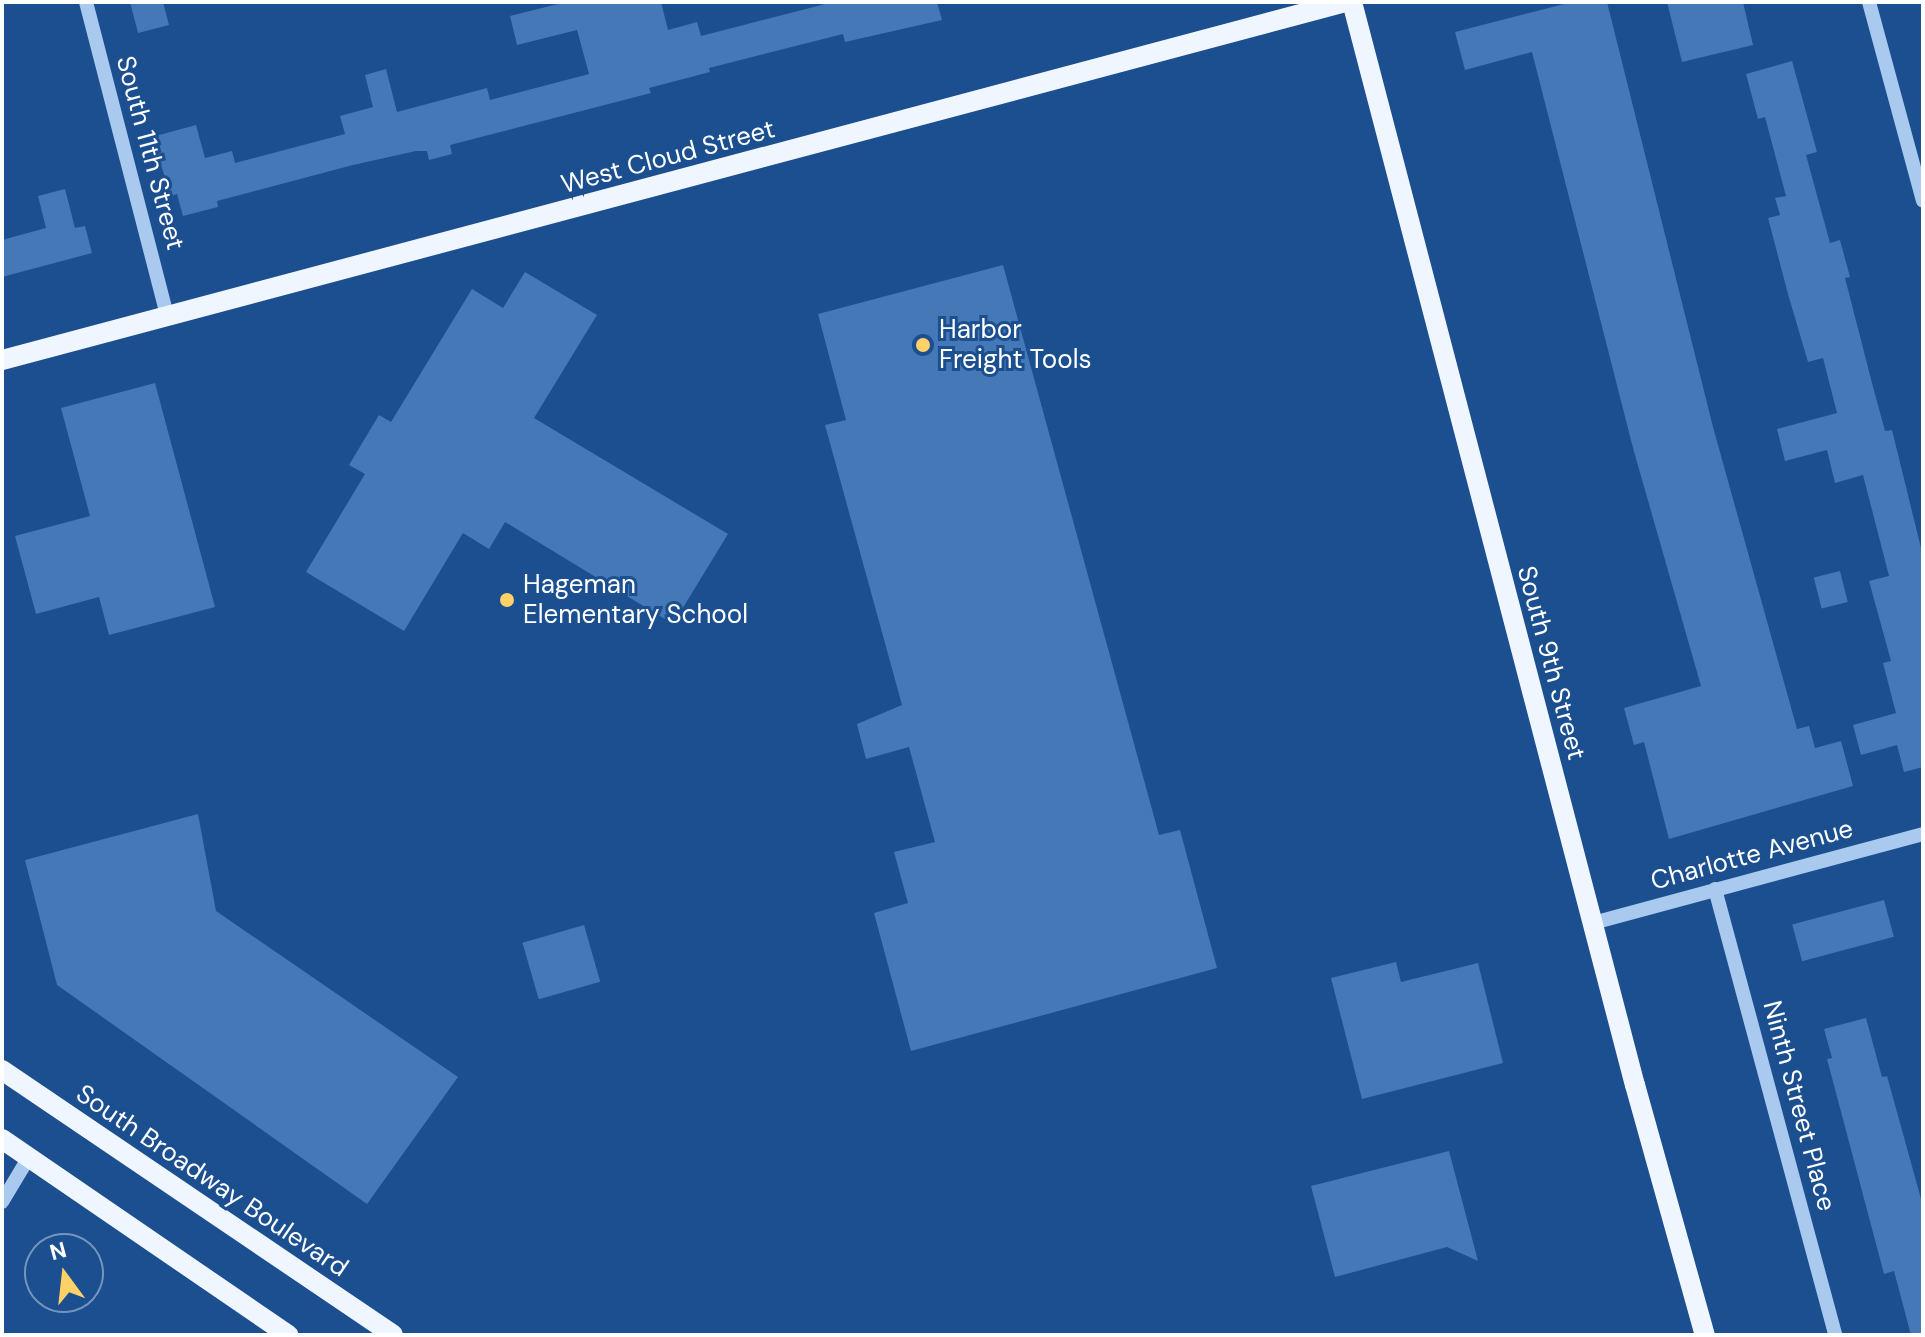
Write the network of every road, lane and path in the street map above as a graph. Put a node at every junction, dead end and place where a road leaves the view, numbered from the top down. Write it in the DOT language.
graph roads {
  1 [pos="86,2"];
  2 [pos="1349,2"];
  3 [pos="1869,2"];
  4 [pos="1923,201"];
  5 [pos="167,316"];
  6 [pos="2,360"];
  7 [pos="1923,834"];
  8 [pos="1715,889"];
  9 [pos="1593,923"];
  10 [pos="2,1070"];
  11 [pos="2,1139"];
  12 [pos="29,1157"];
  13 [pos="2,1202"];
  14 [pos="288,1335"];
  15 [pos="393,1335"];
  16 [pos="1705,1335"];
  17 [pos="1835,1335"];
  1 -- 5 [label="street, South 11th Street"];
  2 -- 5 [label="main road, West Cloud Street"];
  2 -- 9 [label="main road, South 9th Street"];
  3 -- 4 [label="street"];
  5 -- 6 [label="main road, West Cloud Street"];
  7 -- 8 [label="street, Charlotte Avenue"];
  8 -- 9 [label="street, Charlotte Avenue"];
  8 -- 17 [label="street, Ninth Street Place"];
  9 -- 16 [label="main road, South 9th Street"];
  10 -- 15 [label="main road, South Broadway Boulevard"];
  11 -- 12 [label="main road"];
  12 -- 13 [label="street"];
  12 -- 14 [label="main road"];
}
